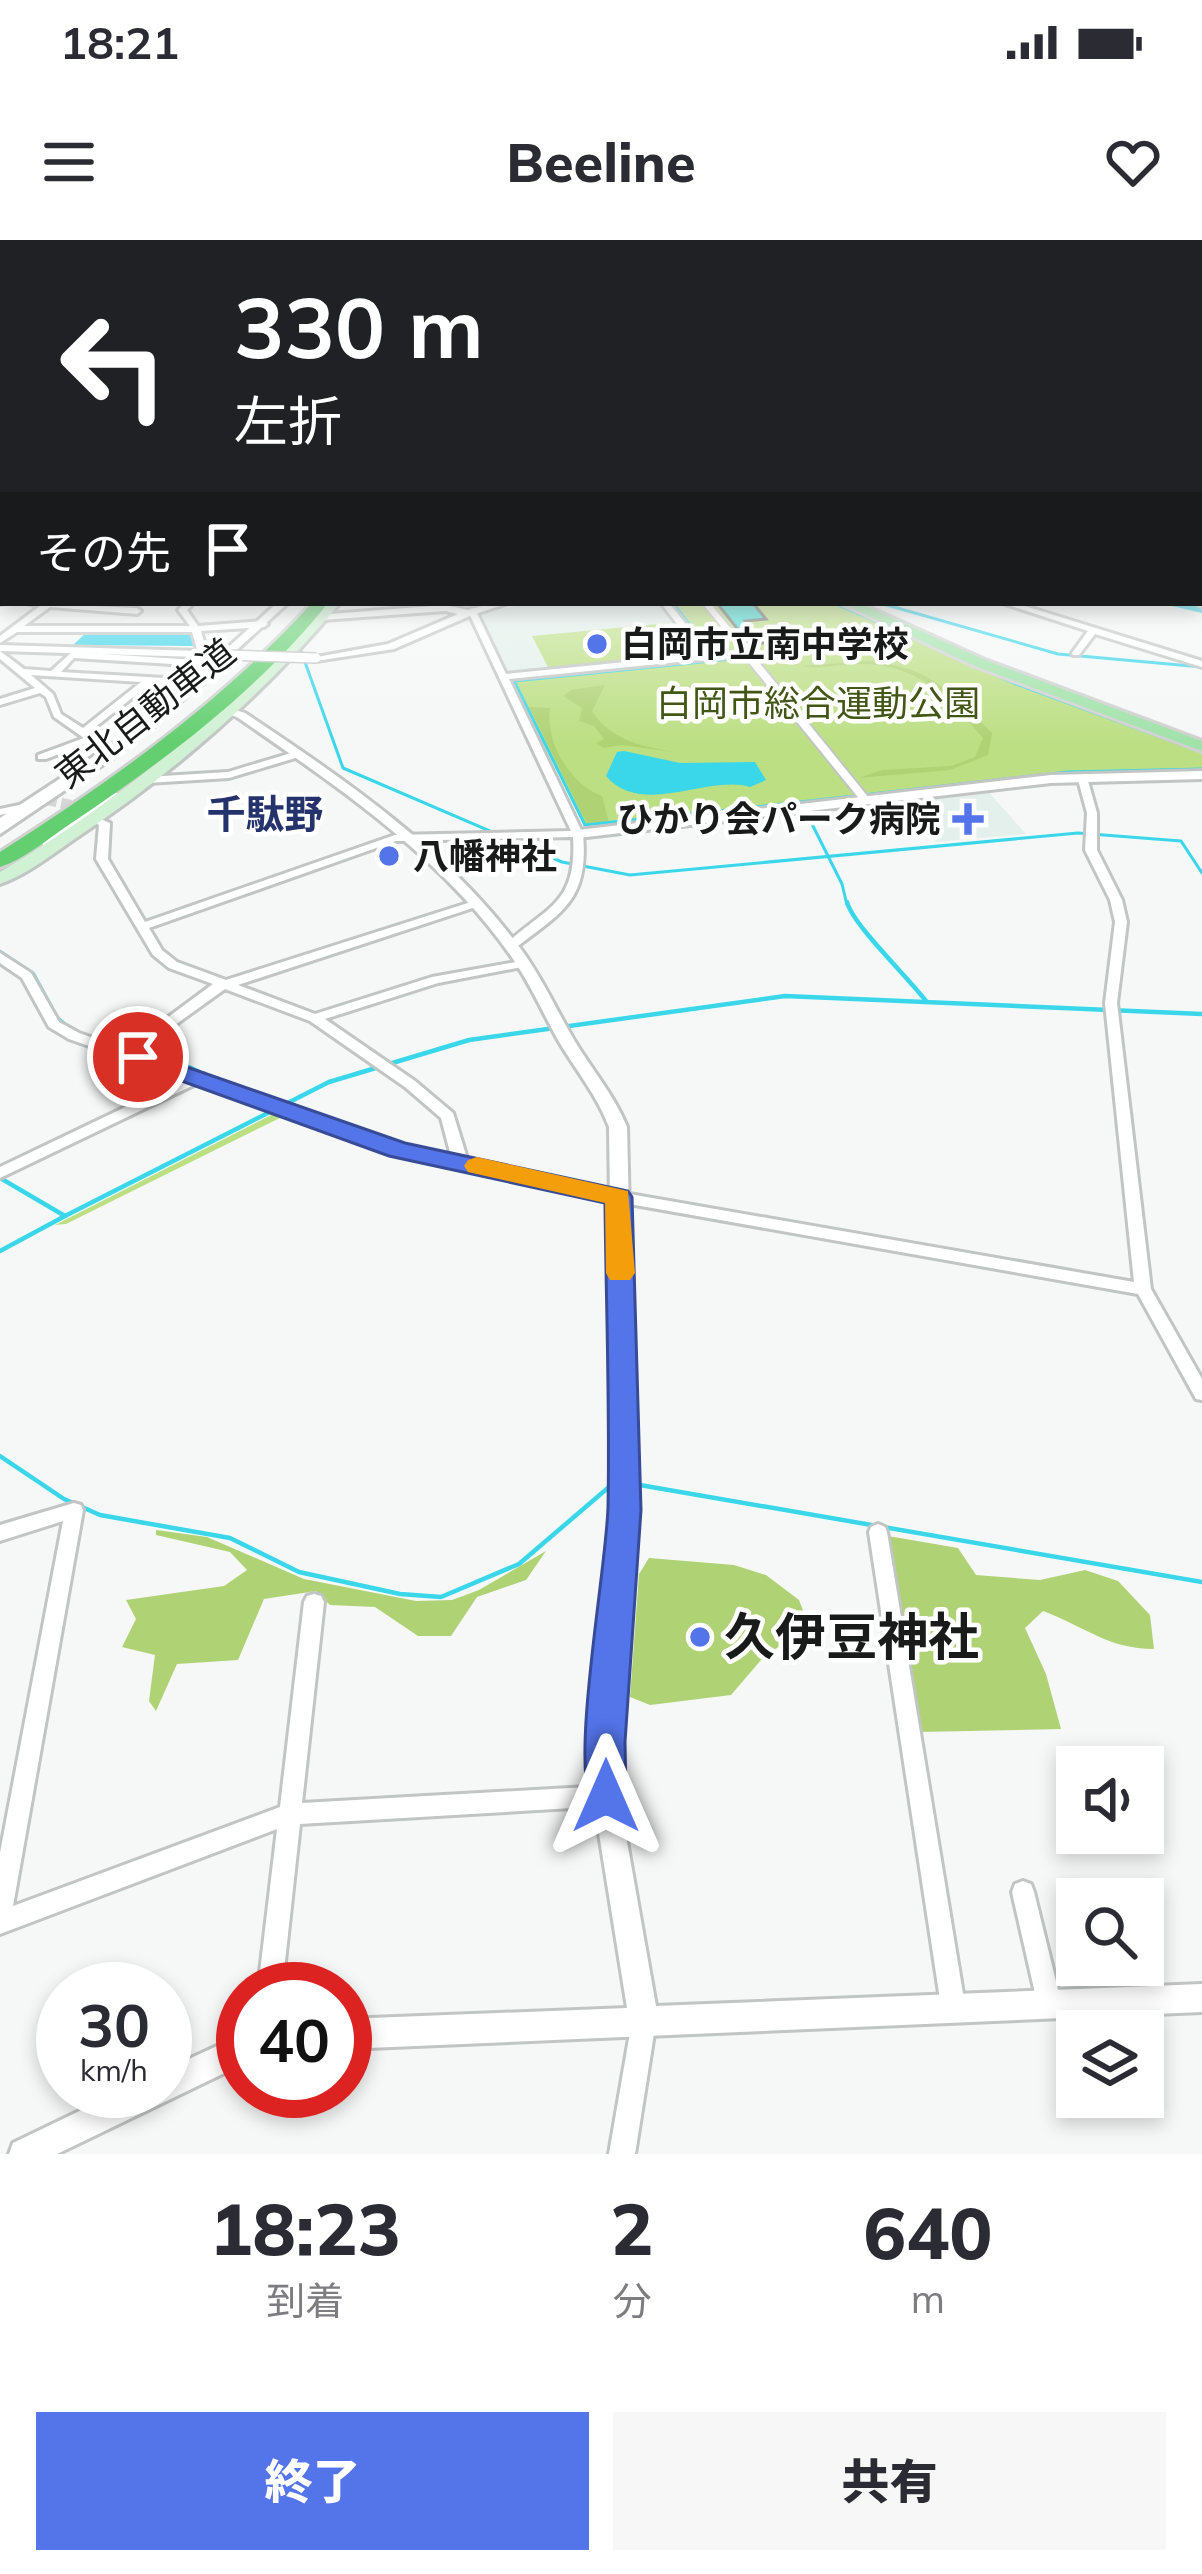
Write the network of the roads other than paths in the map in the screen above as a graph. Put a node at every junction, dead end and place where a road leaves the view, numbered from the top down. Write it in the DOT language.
graph roads {
  1 [pos="45,606"];
  2 [pos="70,606"];
  3 [pos="187,606"];
  4 [pos="278,606"];
  5 [pos="295,606"];
  6 [pos="493,606"];
  7 [pos="667,606"];
  8 [pos="708,606"];
  9 [pos="855,606"];
  10 [pos="1016,606"];
  11 [pos="141,607"];
  12 [pos="92,608"];
  13 [pos="321,610"];
  14 [pos="470,612"];
  15 [pos="264,623"];
  16 [pos="12,629"];
  17 [pos="65,629"];
  18 [pos="143,629"];
  19 [pos="196,629"];
  20 [pos="1094,629"];
  21 [pos="1,652"];
  22 [pos="1076,653"];
  23 [pos="198,658"];
  24 [pos="221,664"];
  25 [pos="1202,664"];
  26 [pos="23,672"];
  27 [pos="53,674"];
  28 [pos="503,677"];
  29 [pos="149,680"];
  30 [pos="199,683"];
  31 [pos="42,688"];
  32 [pos="0,702"];
  33 [pos="226,710"];
  34 [pos="89,734"];
  35 [pos="1202,746"];
  36 [pos="112,749"];
  37 [pos="298,754"];
  38 [pos="42,757"];
  39 [pos="168,760"];
  40 [pos="1202,775"];
  41 [pos="1082,776"];
  42 [pos="148,780"];
  43 [pos="862,797"];
  44 [pos="24,807"];
  45 [pos="0,812"];
  46 [pos="94,820"];
  47 [pos="0,828"];
  48 [pos="578,834"];
  49 [pos="413,836"];
  50 [pos="0,845"];
  51 [pos="1,872"];
  52 [pos="475,904"];
  53 [pos="144,926"];
  54 [pos="511,945"];
  55 [pos="0,957"];
  56 [pos="523,963"];
  57 [pos="225,984"];
  58 [pos="315,1018"];
  59 [pos="128,1054"];
  60 [pos="199,1077"];
  61 [pos="455,1161"];
  62 [pos="4,1171"];
  63 [pos="618,1197"];
  64 [pos="1143,1289"];
  65 [pos="1202,1394"];
  66 [pos="878,1532"];
  67 [pos="0,1533"];
  68 [pos="314,1601"];
  69 [pos="606,1796"];
  70 [pos="290,1814"];
  71 [pos="1022,1892"];
  72 [pos="0,1918"];
  73 [pos="273,1962"];
  74 [pos="1202,1998"];
  75 [pos="1049,2002"];
  76 [pos="953,2006"];
  77 [pos="644,2021"];
  78 [pos="372,2033"];
  79 [pos="97,2118"];
  80 [pos="24,2154"];
  81 [pos="622,2154"];
  1 -- 16 [label="street"];
  2 -- 12 [label="street"];
  3 -- 19 [label="street"];
  4 -- 15 [label="street"];
  5 -- 50 [label="highway, 東北自動車道"];
  6 -- 14 [label="street"];
  7 -- 28 [label="street"];
  8 -- 43 [label="street"];
  9 -- 35 [label="main road"];
  10 -- 20 [label="street"];
  11 -- 12 [label="street"];
  11 -- 18 [label="street"];
  12 -- 17 [label="street"];
  13 -- 14 [label="street"];
  13 -- 33 [label="main road"];
  13 -- 51 [label="highway, 東北自動車道"];
  14 -- 23 [label="street, bridge"];
  14 -- 28 [label="street"];
  15 -- 19 [label="street"];
  15 -- 24 [label="street"];
  16 -- 17 [label="street"];
  16 -- 21 [label="street"];
  17 -- 18 [label="street"];
  18 -- 19 [label="street"];
  19 -- 23 [label="street"];
  20 -- 22 [label="street"];
  20 -- 25 [label="street"];
  21 -- 23 [label="street"];
  21 -- 26 [label="street"];
  23 -- 24 [label="street"];
  23 -- 27 [label="street"];
  24 -- 30 [label="street"];
  26 -- 27 [label="street"];
  26 -- 31 [label="street"];
  27 -- 29 [label="street"];
  28 -- 48 [label="street"];
  29 -- 30 [label="street"];
  29 -- 34 [label="street"];
  30 -- 36 [label="street"];
  31 -- 32 [label="street"];
  31 -- 34 [label="street"];
  33 -- 37 [label="street"];
  33 -- 39 [label="main road"];
  34 -- 36 [label="street"];
  34 -- 38 [label="street"];
  36 -- 44 [label="street"];
  36 -- 47 [label="street"];
  37 -- 42 [label="street"];
  37 -- 49 [label="street"];
  39 -- 42 [label="main road"];
  39 -- 51 [label="street"];
  40 -- 41 [label="street"];
  41 -- 48 [label="street"];
  41 -- 64 [label="street"];
  42 -- 46 [label="main road"];
  44 -- 45 [label="street"];
  44 -- 47 [label="street"];
  46 -- 51 [label="main road"];
  46 -- 53 [label="street"];
  48 -- 49 [label="street"];
  48 -- 54 [label="street"];
  49 -- 52 [label="street"];
  49 -- 53 [label="street"];
  52 -- 54 [label="street"];
  52 -- 57 [label="street"];
  53 -- 57 [label="street"];
  54 -- 56 [label="street"];
  55 -- 59 [label="street"];
  56 -- 58 [label="street"];
  56 -- 63 [label="street"];
  57 -- 58 [label="street"];
  57 -- 59 [label="street"];
  58 -- 61 [label="street"];
  59 -- 60 [label="street"];
  60 -- 61 [label="street"];
  60 -- 62 [label="street"];
  61 -- 63 [label="street"];
  63 -- 64 [label="street"];
  63 -- 69 [label="street"];
  64 -- 65 [label="street"];
  66 -- 76 [label="street"];
  67 -- 72 [label="street"];
  68 -- 70 [label="street"];
  69 -- 70 [label="street"];
  69 -- 77 [label="street"];
  70 -- 72 [label="street"];
  70 -- 73 [label="street"];
  71 -- 75 [label="street"];
  74 -- 75 [label="street"];
  75 -- 76 [label="street"];
  76 -- 77 [label="street"];
  77 -- 78 [label="street"];
  77 -- 81 [label="street"];
  79 -- 80 [label="street"];
}
